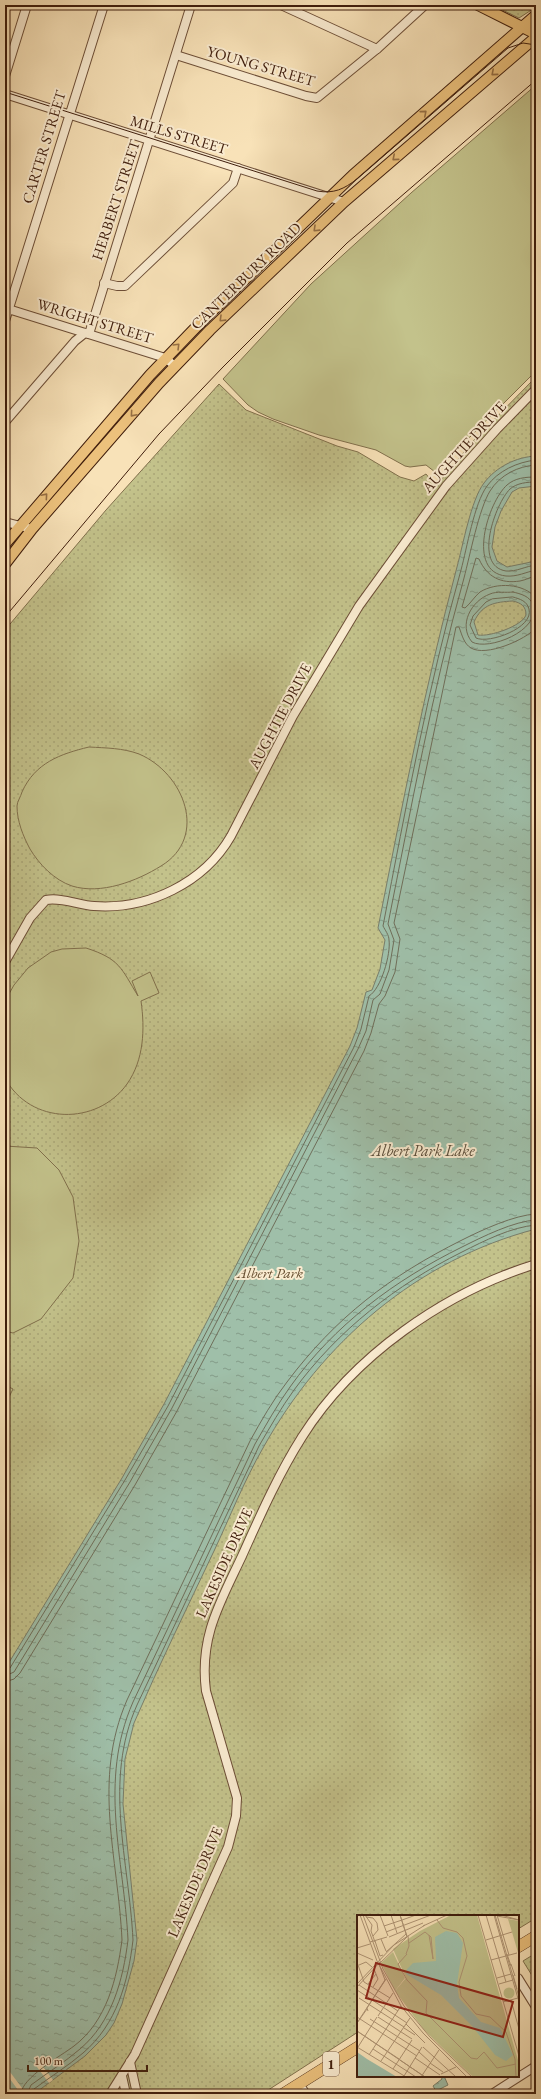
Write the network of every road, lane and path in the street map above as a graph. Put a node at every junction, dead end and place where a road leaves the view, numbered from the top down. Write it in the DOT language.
graph roads {
  1 [pos="27,5"];
  2 [pos="104,5"];
  3 [pos="191,5"];
  4 [pos="281,5"];
  5 [pos="425,5"];
  6 [pos="478,5"];
  7 [pos="536,15"];
  8 [pos="521,26"];
  9 [pos="536,36"];
  10 [pos="376,49"];
  11 [pos="176,55"];
  12 [pos="5,76"];
  13 [pos="5,94"];
  14 [pos="69,115"];
  15 [pos="149,140"];
  16 [pos="238,168"];
  17 [pos="330,197"];
  18 [pos="344,202"];
  19 [pos="104,283"];
  20 [pos="7,308"];
  21 [pos="5,321"];
  22 [pos="87,333"];
  23 [pos="165,358"];
  24 [pos="175,366"];
  25 [pos="536,389"];
  26 [pos="5,422"];
  27 [pos="5,522"];
  28 [pos="20,526"];
  29 [pos="32,529"];
  30 [pos="5,544"];
  31 [pos="5,564"];
  32 [pos="5,962"];
  33 [pos="536,1264"];
  34 [pos="536,1936"];
  35 [pos="519,1946"];
  36 [pos="519,1980"];
  37 [pos="536,2008"];
  38 [pos="357,2048"];
  39 [pos="130,2062"];
  40 [pos="536,2066"];
  41 [pos="122,2076"];
  42 [pos="519,2077"];
  43 [pos="519,2077"];
  44 [pos="299,2084"];
  45 [pos="110,2094"];
  46 [pos="126,2094"];
  47 [pos="137,2094"];
  48 [pos="283,2094"];
  49 [pos="306,2094"];
  50 [pos="492,2094"];
  1 -- 12 [label="street"];
  2 -- 14 [label="street, CARTER STREET"];
  3 -- 11 [label="street, HERBERT STREET"];
  4 -- 10 [label="street"];
  5 -- 10 [label="street, YOUNG STREET"];
  6 -- 8 [label="main road"];
  7 -- 8 [label="main road, CANTERBURY ROAD"];
  8 -- 9 [label="main road"];
  17 -- 8 [label="main road, CANTERBURY ROAD, one-way"];
  9 -- 18 [label="main road, CANTERBURY ROAD, one-way"];
  10 -- 11 [label="street, YOUNG STREET"];
  11 -- 15 [label="street, HERBERT STREET"];
  13 -- 14 [label="street, MILLS STREET"];
  14 -- 15 [label="street, MILLS STREET"];
  14 -- 20 [label="street, CARTER STREET"];
  15 -- 16 [label="street, MILLS STREET"];
  15 -- 19 [label="street, HERBERT STREET"];
  16 -- 17 [label="street, MILLS STREET"];
  16 -- 19 [label="street"];
  17 -- 18 [label="street, MILLS STREET"];
  23 -- 17 [label="main road, CANTERBURY ROAD, one-way"];
  18 -- 24 [label="main road, CANTERBURY ROAD, one-way"];
  19 -- 22 [label="street, HERBERT STREET"];
  20 -- 21 [label="street, CARTER STREET"];
  20 -- 22 [label="street, WRIGHT STREET"];
  22 -- 23 [label="street, WRIGHT STREET"];
  22 -- 26 [label="street"];
  23 -- 24 [label="street, WRIGHT STREET"];
  28 -- 23 [label="main road, CANTERBURY ROAD, one-way"];
  24 -- 29 [label="main road, CANTERBURY ROAD, one-way"];
  25 -- 32 [label="street, AUGHTIE DRIVE"];
  27 -- 28 [label="street"];
  28 -- 29 [label="street"];
  28 -- 30 [label="main road, CANTERBURY ROAD"];
  29 -- 31 [label="main road, CANTERBURY ROAD"];
  33 -- 39 [label="street, LAKESIDE DRIVE"];
  34 -- 35 [label="highway"];
  36 -- 37 [label="street"];
  38 -- 44 [label="highway, 1"];
  39 -- 41 [label="street, LAKESIDE DRIVE"];
  39 -- 47 [label="street"];
  40 -- 42 [label="street"];
  41 -- 45 [label="street, LAKESIDE DRIVE"];
  41 -- 46 [label="street"];
  43 -- 50 [label="street"];
  44 -- 48 [label="highway, 1"];
  44 -- 49 [label="street"];
}
